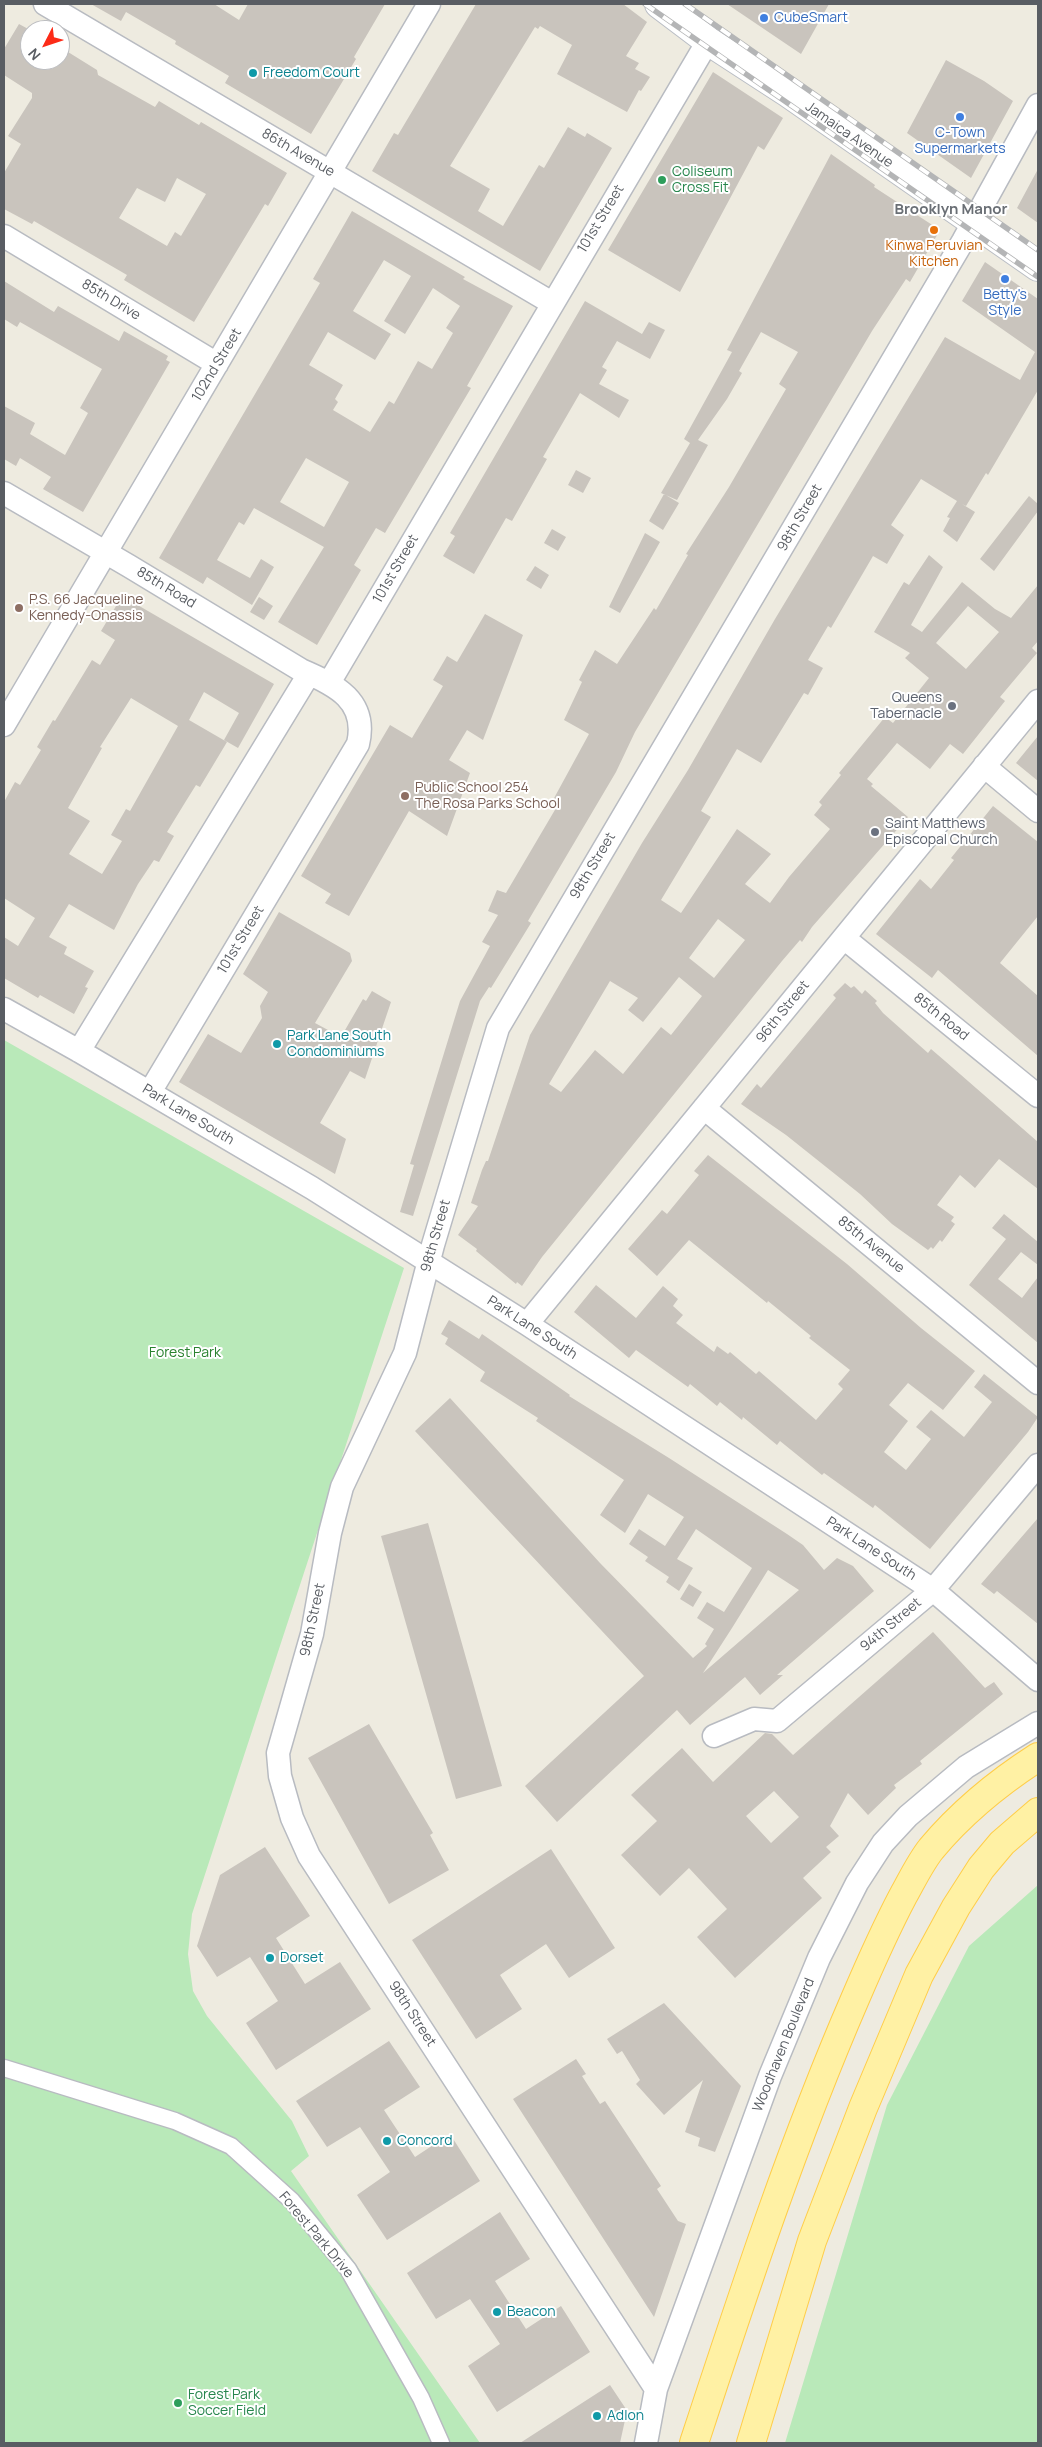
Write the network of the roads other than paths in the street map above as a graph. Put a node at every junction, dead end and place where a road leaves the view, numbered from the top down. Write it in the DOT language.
graph roads {
  1 [pos="44,4"];
  2 [pos="430,4"];
  3 [pos="659,4"];
  4 [pos="708,41"];
  5 [pos="1038,105"];
  6 [pos="331,172"];
  7 [pos="974,223"];
  8 [pos="4,236"];
  9 [pos="1038,267"];
  10 [pos="552,303"];
  11 [pos="217,364"];
  12 [pos="4,493"];
  13 [pos="106,552"];
  14 [pos="309,674"];
  15 [pos="329,683"];
  16 [pos="1038,701"];
  17 [pos="4,725"];
  18 [pos="984,766"];
  19 [pos="1038,811"];
  20 [pos="844,938"];
  21 [pos="4,1008"];
  22 [pos="79,1050"];
  23 [pos="150,1092"];
  24 [pos="1038,1096"];
  25 [pos="704,1108"];
  26 [pos="429,1262"];
  27 [pos="528,1324"];
  28 [pos="1038,1383"];
  29 [pos="1038,1465"];
  30 [pos="932,1590"];
  31 [pos="1038,1680"];
  32 [pos="1038,1723"];
  33 [pos="714,1736"];
  34 [pos="1038,1757"];
  35 [pos="1038,1812"];
  36 [pos="4,2068"];
  37 [pos="656,2389"];
  38 [pos="441,2443"];
  39 [pos="646,2443"];
  40 [pos="694,2443"];
  41 [pos="751,2443"];
  1 -- 6 [label="street, 86th Avenue"];
  2 -- 6 [label="street, 102nd Street"];
  3 -- 4 [label="main road, Jamaica Avenue"];
  4 -- 7 [label="main road, Jamaica Avenue"];
  4 -- 10 [label="street, 101st Street"];
  5 -- 7 [label="street, 98th Street"];
  6 -- 10 [label="street, 86th Avenue"];
  6 -- 11 [label="street, 102nd Street"];
  7 -- 9 [label="main road, Jamaica Avenue"];
  7 -- 26 [label="street, 98th Street"];
  8 -- 11 [label="street, 85th Drive"];
  10 -- 15 [label="street, 101st Street"];
  11 -- 13 [label="street, 102nd Street"];
  12 -- 13 [label="street, 85th Road"];
  13 -- 14 [label="street, 85th Road"];
  13 -- 17 [label="street, 102nd Street"];
  14 -- 15 [label="street, 85th Road"];
  14 -- 22 [label="street"];
  15 -- 23 [label="street, 101st Street"];
  16 -- 18 [label="street, 96th Street"];
  18 -- 19 [label="street"];
  18 -- 20 [label="street, 96th Street"];
  20 -- 24 [label="street, 85th Road"];
  20 -- 25 [label="street, 96th Street"];
  21 -- 22 [label="street, Park Lane South"];
  22 -- 23 [label="street, Park Lane South"];
  23 -- 26 [label="street, Park Lane South"];
  25 -- 27 [label="street, 96th Street"];
  25 -- 28 [label="street, 85th Avenue"];
  26 -- 27 [label="street, Park Lane South"];
  26 -- 37 [label="street, 98th Street"];
  27 -- 30 [label="street, Park Lane South"];
  29 -- 30 [label="street, 94th Street"];
  30 -- 31 [label="street, Park Lane South"];
  30 -- 33 [label="street, 94th Street"];
  32 -- 37 [label="street, Woodhaven Boulevard"];
  34 -- 40 [label="main road"];
  35 -- 41 [label="main road"];
  36 -- 38 [label="street, Forest Park Drive"];
  37 -- 39 [label="street, Woodhaven Boulevard"];
}
